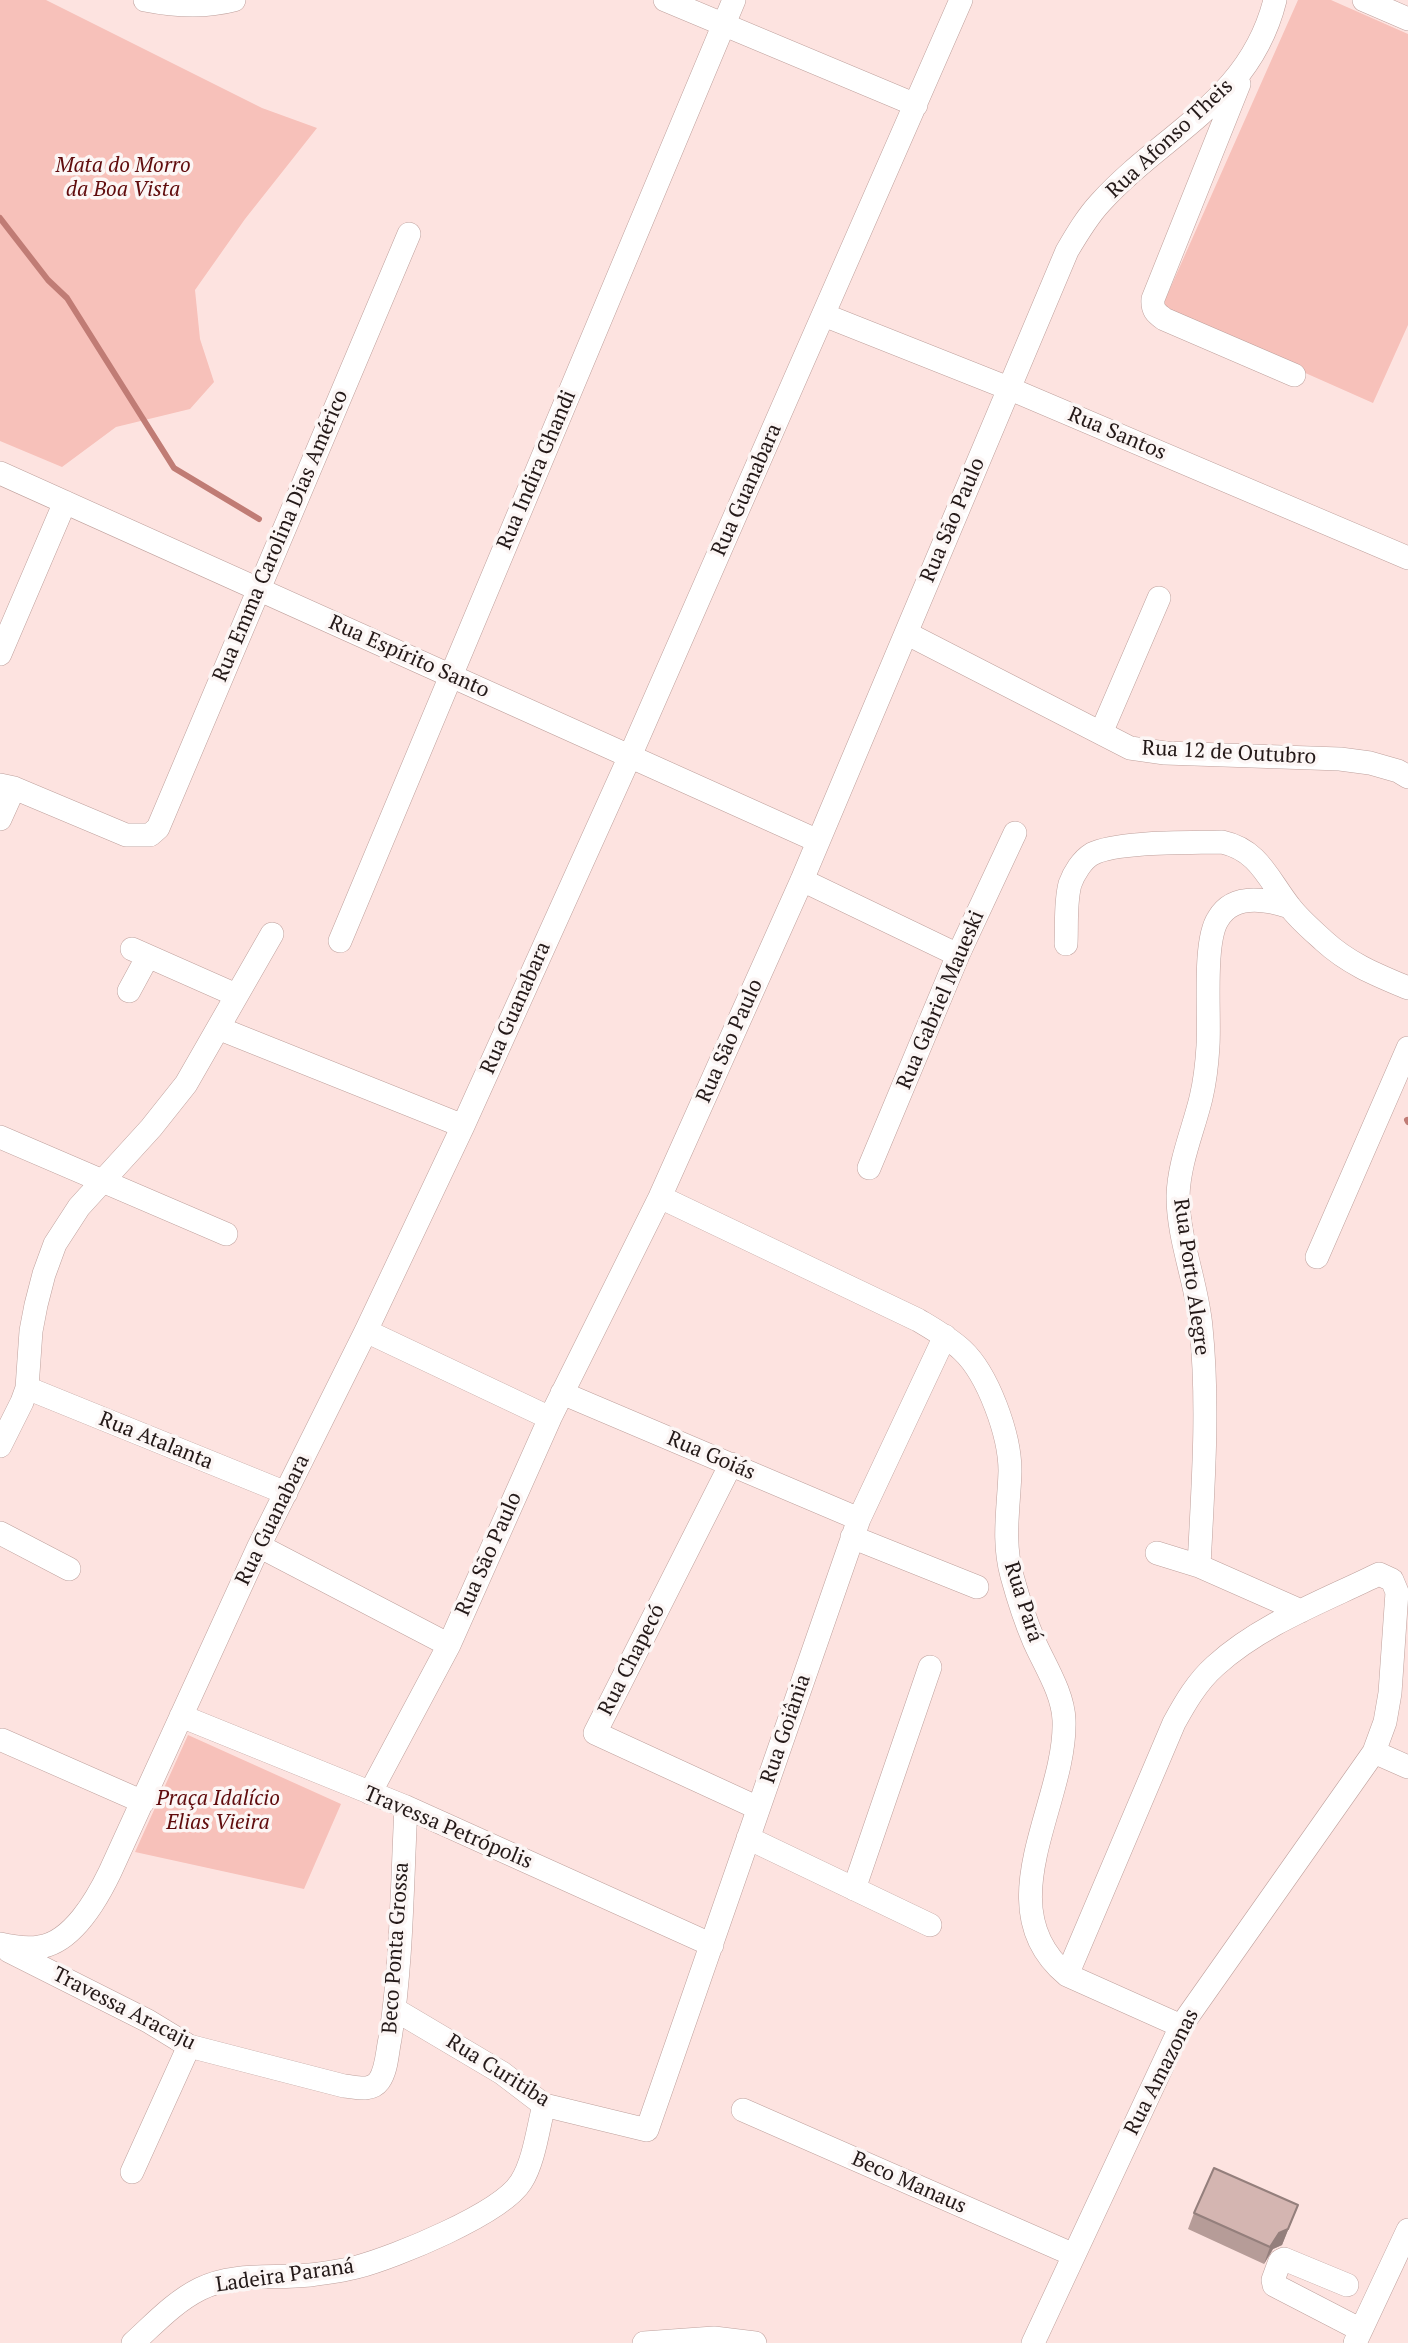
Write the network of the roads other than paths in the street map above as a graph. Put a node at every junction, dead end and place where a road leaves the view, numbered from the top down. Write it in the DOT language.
graph roads {
  1 [pos="145,0"];
  2 [pos="234,0"];
  3 [pos="665,0"];
  4 [pos="734,0"];
  5 [pos="961,0"];
  6 [pos="1275,0"];
  7 [pos="1364,0"];
  8 [pos="1408,19"];
  9 [pos="724,24"];
  10 [pos="1246,65"];
  11 [pos="916,105"];
  12 [pos="409,234"];
  13 [pos="1056,273"];
  14 [pos="824,315"];
  15 [pos="1294,375"];
  16 [pos="1008,388"];
  17 [pos="0,473"];
  18 [pos="65,502"];
  19 [pos="1408,558"];
  20 [pos="259,589"];
  21 [pos="1159,598"];
  22 [pos="906,633"];
  23 [pos="0,654"];
  24 [pos="451,676"];
  25 [pos="1101,733"];
  26 [pos="630,756"];
  27 [pos="1408,777"];
  28 [pos="7,786"];
  29 [pos="0,819"];
  30 [pos="1015,833"];
  31 [pos="818,841"];
  32 [pos="802,880"];
  33 [pos="1290,907"];
  34 [pos="272,933"];
  35 [pos="340,940"];
  36 [pos="1066,944"];
  37 [pos="958,955"];
  38 [pos="1408,988"];
  39 [pos="129,991"];
  40 [pos="236,995"];
  41 [pos="218,1028"];
  42 [pos="1408,1048"];
  43 [pos="463,1126"];
  44 [pos="0,1137"];
  45 [pos="869,1168"];
  46 [pos="102,1182"];
  47 [pos="660,1197"];
  48 [pos="226,1234"];
  49 [pos="1317,1257"];
  50 [pos="366,1332"];
  51 [pos="945,1336"];
  52 [pos="27,1388"];
  53 [pos="562,1393"];
  54 [pos="550,1418"];
  55 [pos="0,1446"];
  56 [pos="731,1464"];
  57 [pos="286,1493"];
  58 [pos="855,1528"];
  59 [pos="0,1533"];
  60 [pos="259,1546"];
  61 [pos="1157,1553"];
  62 [pos="1199,1566"];
  63 [pos="69,1569"];
  64 [pos="977,1587"];
  65 [pos="1301,1611"];
  66 [pos="449,1645"];
  67 [pos="930,1667"];
  68 [pos="181,1716"];
  69 [pos="2,1740"];
  70 [pos="1374,1752"];
  71 [pos="1408,1767"];
  72 [pos="369,1793"];
  73 [pos="143,1802"];
  74 [pos="406,1807"];
  75 [pos="758,1808"];
  76 [pos="748,1839"];
  77 [pos="854,1889"];
  78 [pos="930,1925"];
  79 [pos="0,1945"];
  80 [pos="712,1945"];
  81 [pos="1067,1975"];
  82 [pos="394,2009"];
  83 [pos="1181,2026"];
  84 [pos="189,2046"];
  85 [pos="374,2087"];
  86 [pos="544,2105"];
  87 [pos="743,2110"];
  88 [pos="647,2130"];
  89 [pos="132,2172"];
  90 [pos="1408,2230"];
  91 [pos="1074,2255"];
  92 [pos="1347,2285"];
  93 [pos="1358,2337"];
  94 [pos="133,2343"];
  95 [pos="644,2343"];
  96 [pos="755,2343"];
  97 [pos="1033,2343"];
  1 -- 2 [label="street"];
  3 -- 9 [label="street"];
  4 -- 9 [label="street, Rua Indira Ghandi"];
  5 -- 11 [label="street, Rua Guanabara"];
  6 -- 10 [label="street, Rua Afonso Theis"];
  7 -- 8 [label="street"];
  9 -- 11 [label="street"];
  9 -- 24 [label="street, Rua Indira Ghandi"];
  10 -- 13 [label="street, Rua Afonso Theis"];
  10 -- 15 [label="street"];
  11 -- 14 [label="street, Rua Guanabara"];
  12 -- 20 [label="street, Rua Emma Carolina Dias Américo"];
  13 -- 16 [label="street, Rua São Paulo"];
  14 -- 16 [label="street, Rua Santos"];
  14 -- 26 [label="street, Rua Guanabara"];
  16 -- 19 [label="street, Rua Santos"];
  16 -- 22 [label="street, Rua São Paulo"];
  17 -- 18 [label="street, Rua Espírito Santo"];
  18 -- 20 [label="street, Rua Espírito Santo"];
  18 -- 23 [label="street"];
  20 -- 24 [label="street, Rua Espírito Santo"];
  20 -- 28 [label="street, Rua Emma Carolina Dias Américo"];
  21 -- 25 [label="street"];
  22 -- 25 [label="street, Rua 12 de Outubro"];
  22 -- 31 [label="street, Rua São Paulo"];
  24 -- 26 [label="street, Rua Espírito Santo"];
  24 -- 35 [label="street, Rua Indira Ghandi"];
  25 -- 27 [label="street, Rua 12 de Outubro"];
  26 -- 31 [label="street, Rua Espírito Santo"];
  26 -- 43 [label="street, Rua Guanabara"];
  28 -- 29 [label="street"];
  30 -- 37 [label="street, Rua Gabriel Maueski"];
  31 -- 32 [label="street, Rua São Paulo"];
  32 -- 37 [label="street"];
  32 -- 47 [label="street, Rua São Paulo"];
  33 -- 36 [label="street"];
  33 -- 38 [label="street"];
  33 -- 62 [label="street, Rua Porto Alegre"];
  34 -- 40 [label="street"];
  37 -- 45 [label="street, Rua Gabriel Maueski"];
  39 -- 40 [label="street"];
  40 -- 41 [label="street"];
  41 -- 43 [label="street"];
  41 -- 46 [label="street"];
  42 -- 49 [label="street"];
  43 -- 50 [label="street, Rua Guanabara"];
  44 -- 46 [label="street"];
  46 -- 48 [label="street"];
  46 -- 52 [label="street"];
  47 -- 51 [label="street, Rua Pará"];
  47 -- 53 [label="street, Rua São Paulo"];
  50 -- 54 [label="street"];
  50 -- 57 [label="street, Rua Guanabara"];
  51 -- 58 [label="street, Rua Goiânia"];
  51 -- 81 [label="street, Rua Pará"];
  52 -- 55 [label="street"];
  52 -- 57 [label="street, Rua Atalanta"];
  53 -- 54 [label="street, Rua São Paulo"];
  53 -- 56 [label="street, Rua Goiás"];
  54 -- 66 [label="street, Rua São Paulo"];
  56 -- 58 [label="street, Rua Goiás"];
  56 -- 75 [label="street, Rua Chapecó"];
  57 -- 60 [label="street, Rua Guanabara"];
  58 -- 64 [label="street, Rua Goiás"];
  58 -- 75 [label="street, Rua Goiânia"];
  59 -- 63 [label="street"];
  60 -- 66 [label="street"];
  60 -- 68 [label="street, Rua Guanabara"];
  61 -- 62 [label="street"];
  62 -- 65 [label="street"];
  65 -- 70 [label="street, Rua Amazonas"];
  65 -- 81 [label="street"];
  66 -- 72 [label="street, Rua São Paulo"];
  67 -- 77 [label="street"];
  68 -- 72 [label="street, Travessa Petrópolis"];
  68 -- 73 [label="street, Rua Guanabara"];
  69 -- 73 [label="street"];
  70 -- 71 [label="street"];
  70 -- 83 [label="street, Rua Amazonas"];
  72 -- 74 [label="street, Travessa Petrópolis"];
  73 -- 79 [label="street, Rua Guanabara"];
  74 -- 80 [label="street, Travessa Petrópolis"];
  74 -- 82 [label="street, Beco Ponta Grossa"];
  75 -- 76 [label="street, Rua Goiânia"];
  76 -- 77 [label="street"];
  76 -- 80 [label="street, Rua Goiânia"];
  77 -- 78 [label="street"];
  79 -- 84 [label="street, Travessa Aracaju"];
  80 -- 88 [label="street, Rua Goiânia"];
  81 -- 83 [label="street, Rua Pará"];
  82 -- 85 [label="street, Beco Ponta Grossa"];
  82 -- 86 [label="street, Rua Curitiba"];
  83 -- 91 [label="street, Rua Amazonas"];
  84 -- 85 [label="street, Travessa Aracaju"];
  84 -- 89 [label="street"];
  86 -- 88 [label="street, Rua Curitiba"];
  86 -- 94 [label="street, Ladeira Paraná"];
  87 -- 91 [label="street, Beco Manaus"];
  90 -- 93 [label="street"];
  91 -- 97 [label="street, Rua Amazonas"];
  92 -- 93 [label="street"];
  95 -- 96 [label="street"];
}
